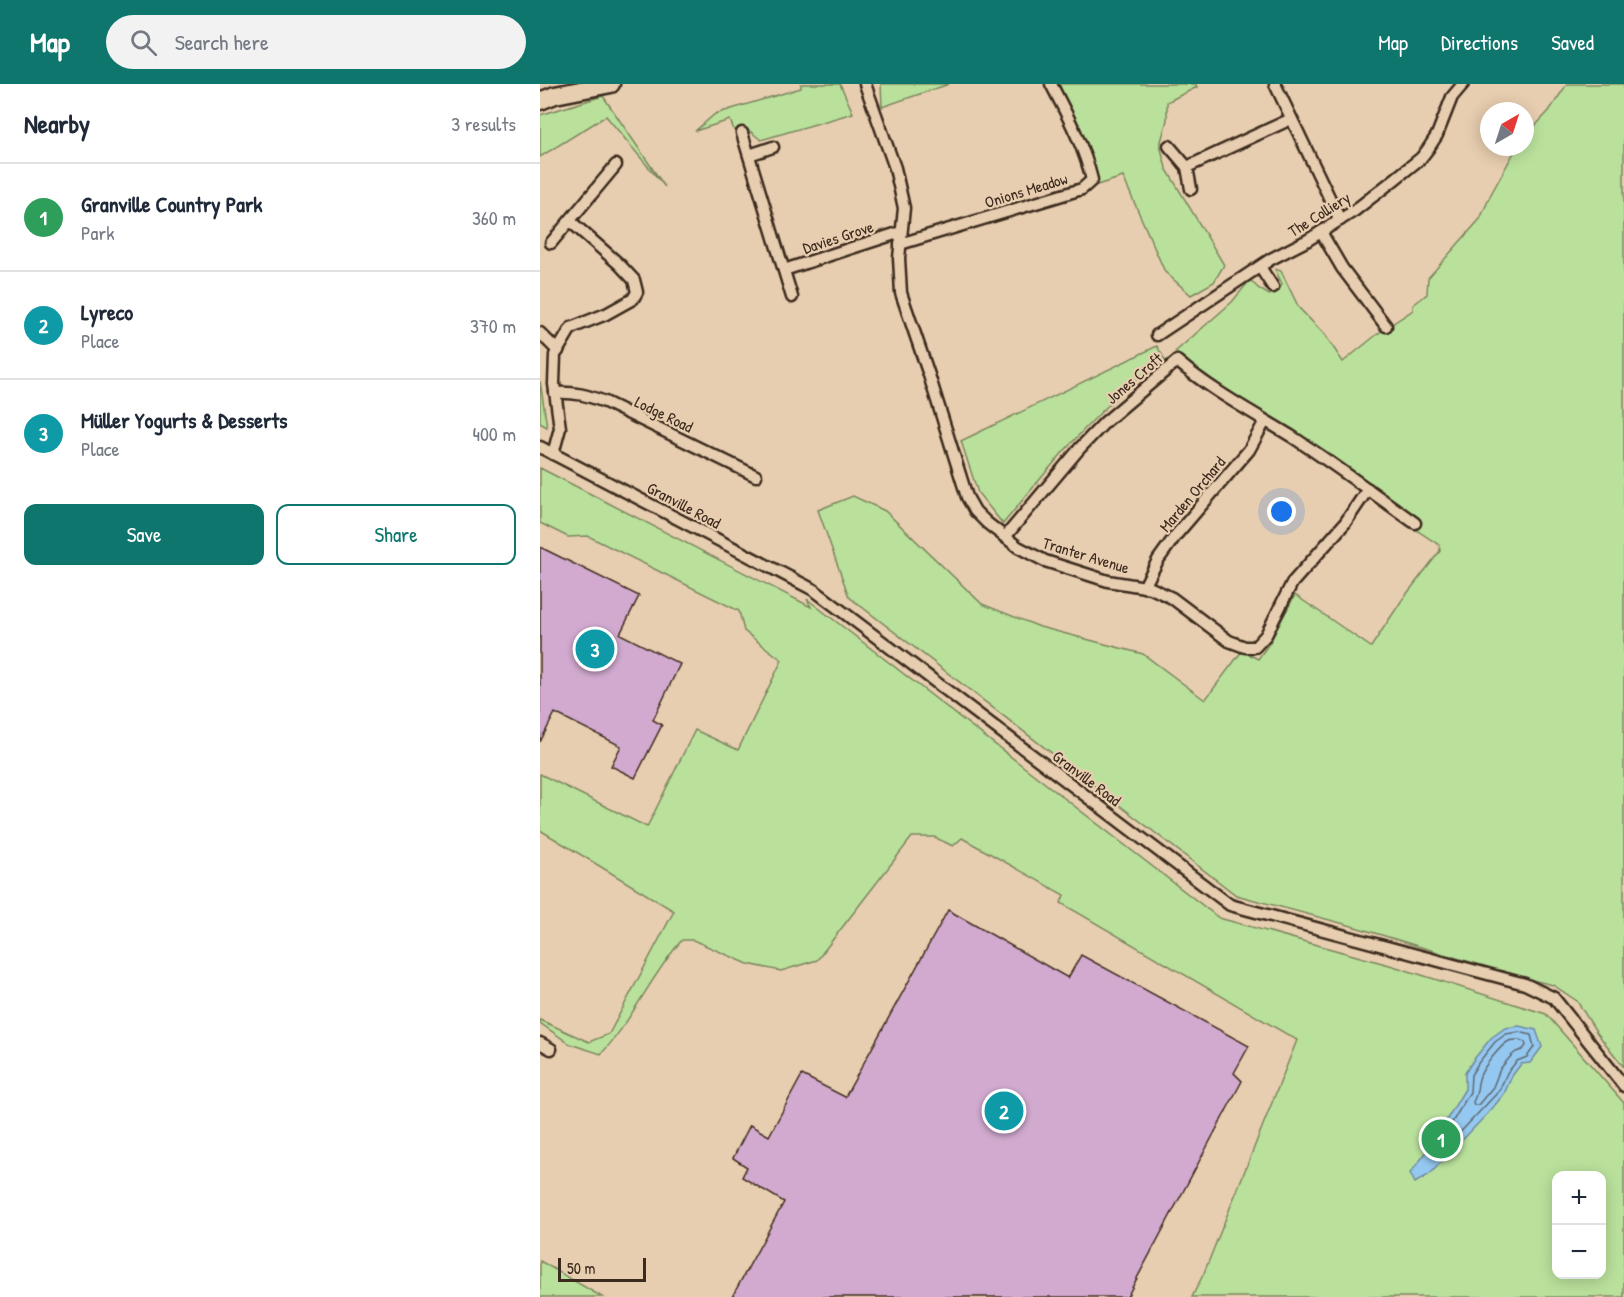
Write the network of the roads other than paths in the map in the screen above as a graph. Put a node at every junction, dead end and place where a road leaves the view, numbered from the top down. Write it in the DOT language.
graph roads {
  1 [pos="611,84"];
  2 [pos="865,84"];
  3 [pos="1051,84"];
  4 [pos="1275,84"];
  5 [pos="1463,84"];
  6 [pos="540,101"];
  7 [pos="1291,119"];
  8 [pos="742,133"];
  9 [pos="1169,146"];
  10 [pos="773,147"];
  11 [pos="749,155"];
  12 [pos="616,165"];
  13 [pos="1186,166"];
  14 [pos="1191,189"];
  15 [pos="1340,220"];
  16 [pos="570,221"];
  17 [pos="901,232"];
  18 [pos="1321,232"];
  19 [pos="551,243"];
  20 [pos="900,244"];
  21 [pos="1260,267"];
  22 [pos="784,270"];
  23 [pos="1273,287"];
  24 [pos="792,297"];
  25 [pos="1386,326"];
  26 [pos="540,333"];
  27 [pos="1157,335"];
  28 [pos="558,351"];
  29 [pos="555,393"];
  30 [pos="1265,421"];
  31 [pos="540,447"];
  32 [pos="553,454"];
  33 [pos="756,476"];
  34 [pos="1368,489"];
  35 [pos="1415,523"];
  36 [pos="1005,537"];
  37 [pos="1144,587"];
  38 [pos="540,1043"];
  39 [pos="551,1049"];
  40 [pos="1624,1086"];
  1 -- 6 [label="main road"];
  2 -- 17 [label="street, Tranter Avenue"];
  3 -- 20 [label="street, Onions Meadow"];
  4 -- 7 [label="street"];
  5 -- 15 [label="street, The Colliery"];
  7 -- 13 [label="street"];
  7 -- 15 [label="street"];
  8 -- 11 [label="street, Davies Grove"];
  9 -- 13 [label="street"];
  10 -- 11 [label="street"];
  11 -- 22 [label="street, Davies Grove"];
  12 -- 16 [label="street"];
  13 -- 14 [label="street"];
  15 -- 18 [label="street, The Colliery"];
  16 -- 19 [label="street"];
  16 -- 28 [label="street"];
  17 -- 20 [label="street, Tranter Avenue"];
  17 -- 22 [label="street, Davies Grove"];
  18 -- 21 [label="street, The Colliery"];
  18 -- 25 [label="street"];
  20 -- 36 [label="street, Tranter Avenue"];
  21 -- 23 [label="street"];
  21 -- 27 [label="street, The Colliery"];
  22 -- 24 [label="street, Davies Grove"];
  26 -- 28 [label="street"];
  28 -- 29 [label="street"];
  29 -- 32 [label="street"];
  29 -- 33 [label="street, Lodge Road"];
  30 -- 34 [label="street, Jones Croft"];
  30 -- 36 [label="street, Jones Croft"];
  30 -- 37 [label="street, Marden Orchard"];
  31 -- 32 [label="street, Granville Road"];
  32 -- 40 [label="street, Granville Road"];
  34 -- 35 [label="street, Jones Croft"];
  34 -- 37 [label="street, Tranter Avenue"];
  36 -- 37 [label="street, Tranter Avenue"];
  38 -- 39 [label="street"];
}
